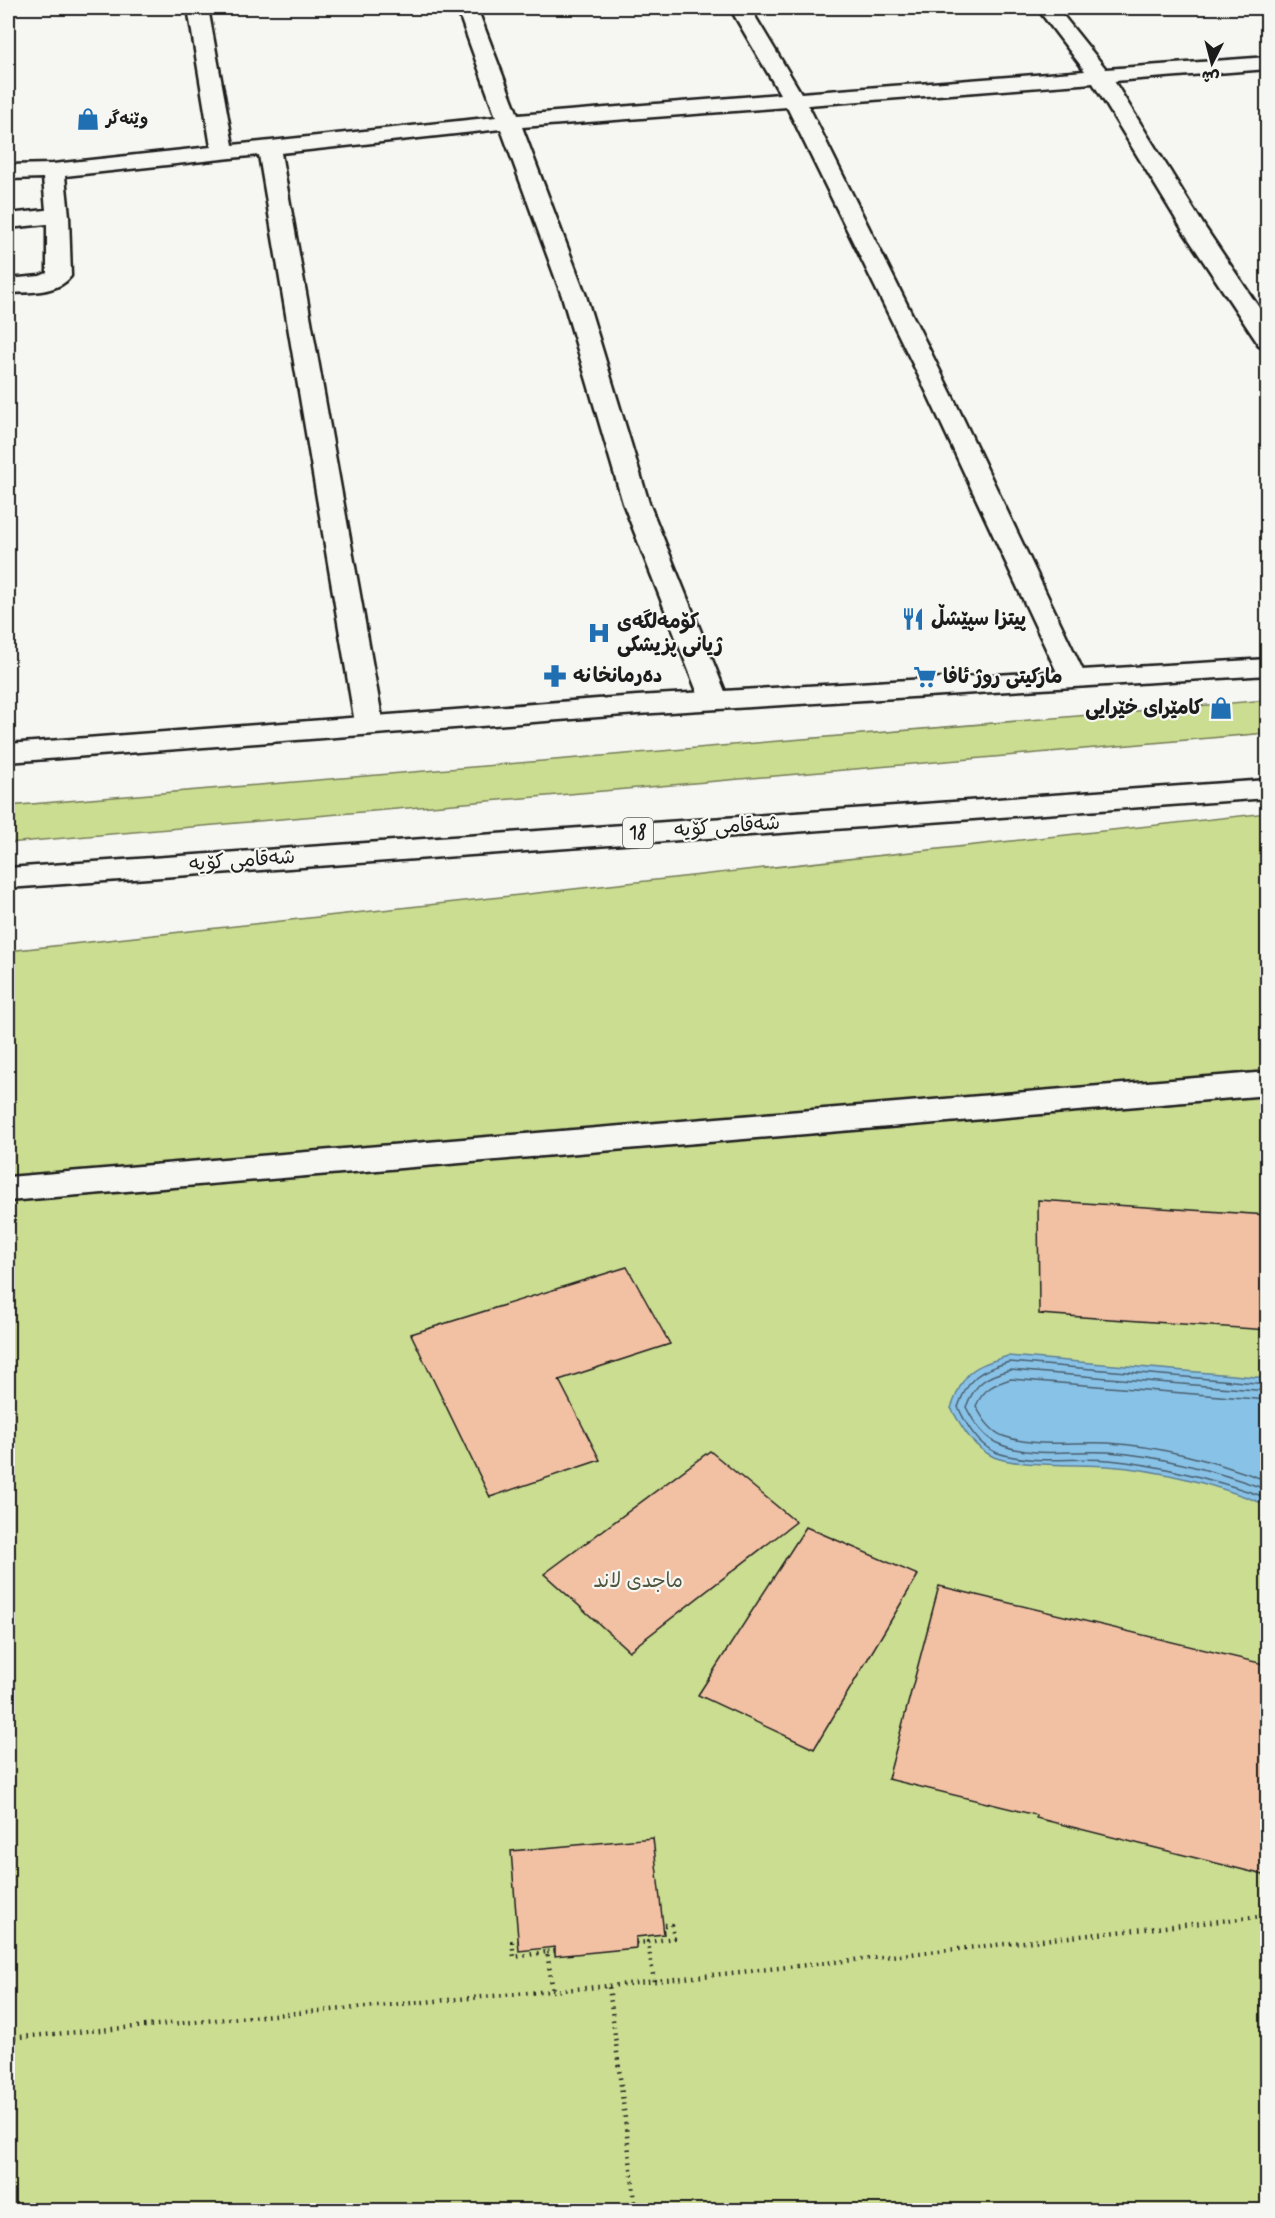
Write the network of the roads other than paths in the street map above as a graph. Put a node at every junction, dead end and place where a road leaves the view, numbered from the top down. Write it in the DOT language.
graph roads {
  1 [pos="198,8"];
  2 [pos="466,8"];
  3 [pos="740,8"];
  4 [pos="1047,8"];
  5 [pos="1268,63"];
  6 [pos="1099,75"];
  7 [pos="792,99"];
  8 [pos="508,122"];
  9 [pos="269,149"];
  10 [pos="223,153"];
  11 [pos="53,171"];
  12 [pos="8,172"];
  13 [pos="58,216"];
  14 [pos="8,221"];
  15 [pos="8,286"];
  16 [pos="1268,340"];
  17 [pos="1268,667"];
  18 [pos="1072,677"];
  19 [pos="714,699"];
  20 [pos="369,723"];
  21 [pos="8,753"];
  22 [pos="1268,789"];
  23 [pos="8,878"];
  24 [pos="1268,1083"];
  25 [pos="8,1189"];
  1 -- 10 [label="main road"];
  2 -- 8 [label="main road"];
  3 -- 7 [label="main road"];
  4 -- 6 [label="main road"];
  5 -- 6 [label="main road"];
  6 -- 7 [label="main road"];
  6 -- 16 [label="main road"];
  7 -- 8 [label="main road"];
  7 -- 18 [label="main road"];
  8 -- 9 [label="main road"];
  8 -- 19 [label="main road"];
  9 -- 10 [label="main road"];
  9 -- 20 [label="main road"];
  10 -- 11 [label="main road"];
  11 -- 12 [label="main road"];
  11 -- 13 [label="main road"];
  13 -- 14 [label="main road"];
  13 -- 15 [label="main road"];
  17 -- 18 [label="main road"];
  18 -- 19 [label="main road"];
  19 -- 20 [label="main road"];
  20 -- 21 [label="main road"];
  22 -- 23 [label="main road, شەقامی کۆیە / 18"];
  24 -- 25 [label="main road"];
}
